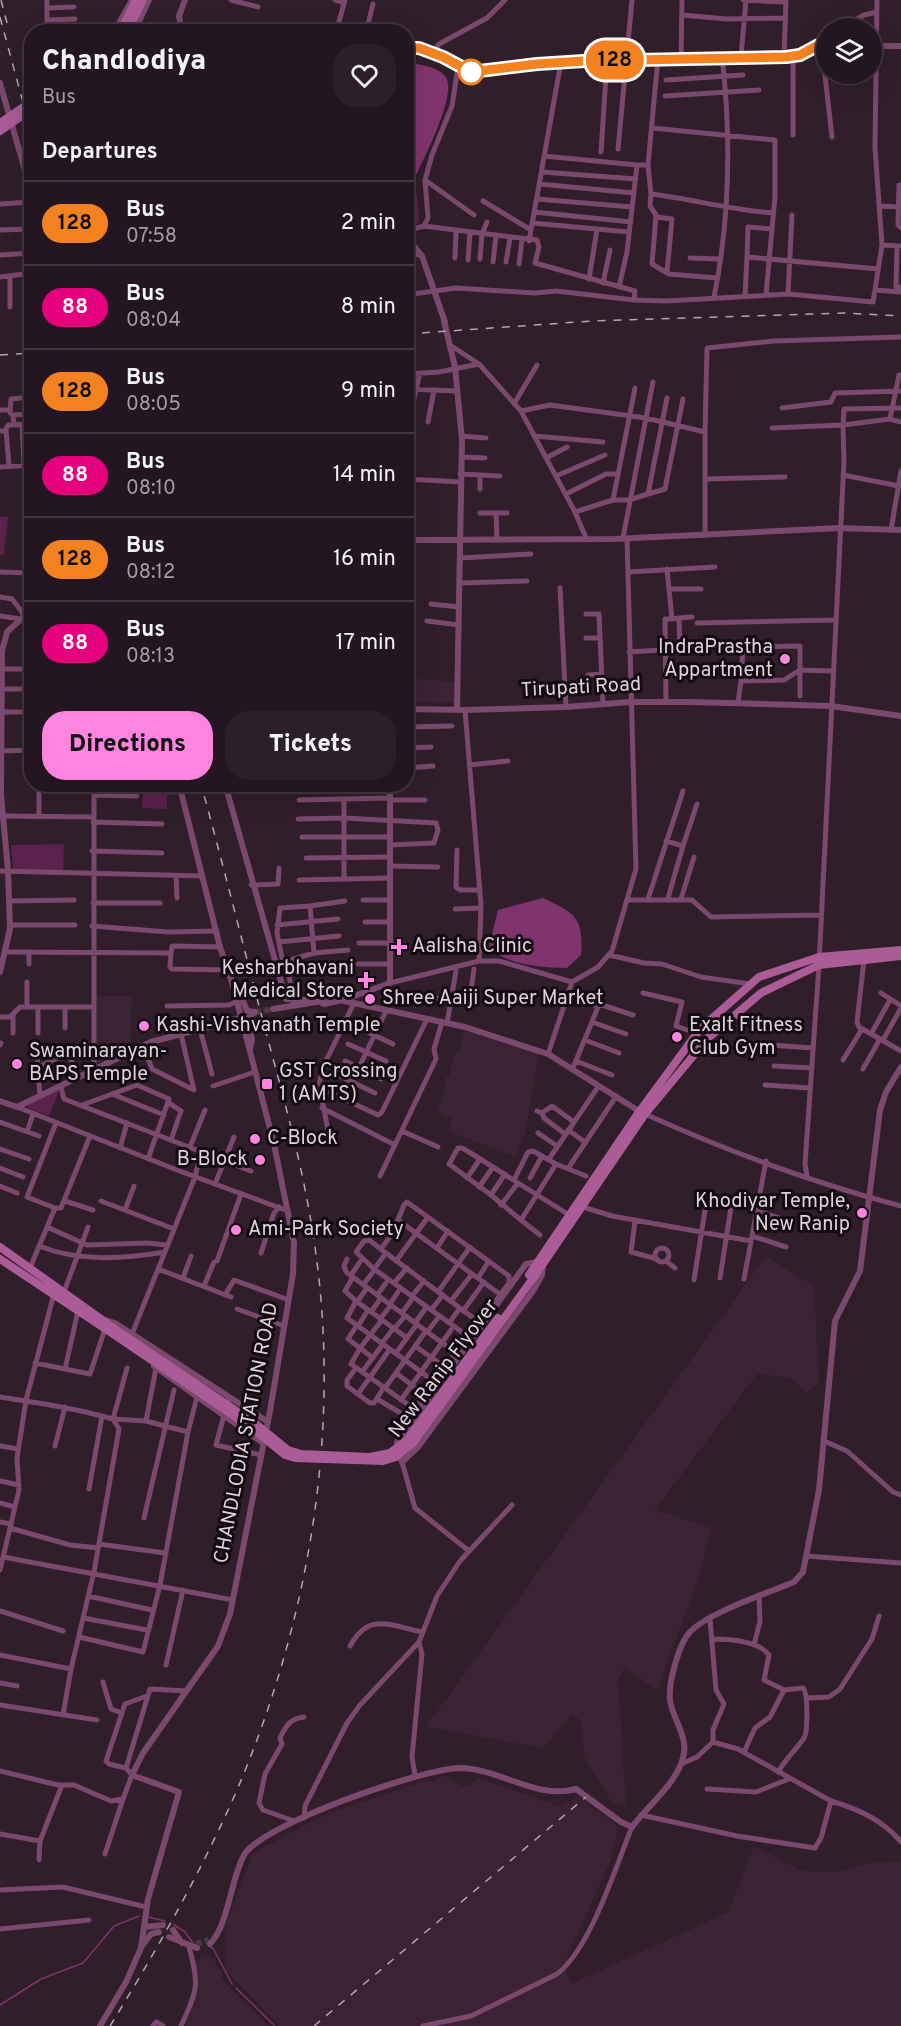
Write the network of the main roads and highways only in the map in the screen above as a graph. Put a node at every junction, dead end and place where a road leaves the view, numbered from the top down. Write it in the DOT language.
graph roads {
  1 [pos="136,0"];
  2 [pos="143,0"];
  3 [pos="124,24"];
  4 [pos="125,24"];
  5 [pos="24,106"];
  6 [pos="24,115"];
  7 [pos="0,123"];
  8 [pos="0,133"];
  9 [pos="901,950"];
  10 [pos="901,956"];
  11 [pos="819,961"];
  12 [pos="642,1113"];
  13 [pos="0,1247"];
  14 [pos="0,1259"];
  15 [pos="540,1263"];
  16 [pos="59,1292"];
  17 [pos="105,1325"];
  1 -- 3 [label="main road, bridge"];
  2 -- 4 [label="main road"];
  5 -- 7 [label="main road, bridge"];
  6 -- 8 [label="main road, bridge"];
  9 -- 11 [label="main road"];
  10 -- 11 [label="main road"];
  11 -- 12 [label="main road"];
  11 -- 12 [label="main road"];
  12 -- 15 [label="main road"];
  12 -- 15 [label="main road"];
  13 -- 16 [label="main road"];
  14 -- 16 [label="main road"];
  15 -- 17 [label="main road, New Ranip Flyover, bridge"];
  16 -- 17 [label="main road"];
  16 -- 17 [label="main road"];
}
